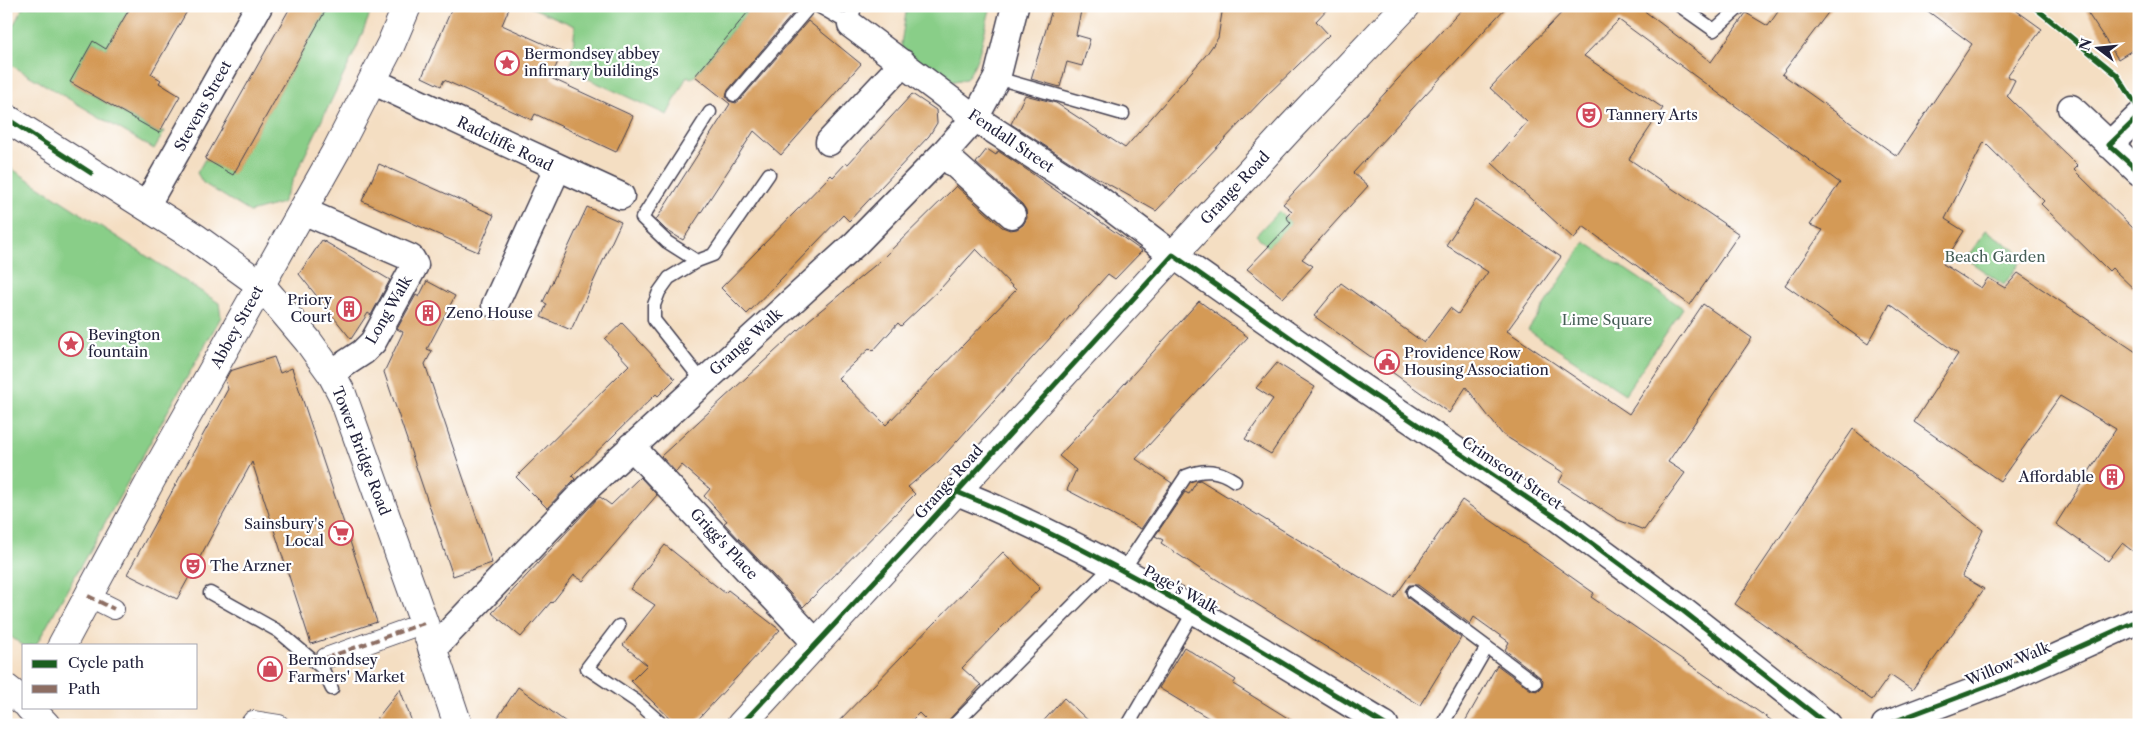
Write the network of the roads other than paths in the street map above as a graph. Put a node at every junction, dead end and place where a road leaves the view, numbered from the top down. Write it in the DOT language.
graph roads {
  1 [pos="259,6"];
  2 [pos="407,6"];
  3 [pos="810,6"];
  4 [pos="818,6"];
  5 [pos="1015,6"];
  6 [pos="1406,6"];
  7 [pos="1680,6"];
  8 [pos="1741,6"];
  9 [pos="853,15"];
  10 [pos="903,62"];
  11 [pos="997,78"];
  12 [pos="372,81"];
  13 [pos="734,95"];
  14 [pos="2071,108"];
  15 [pos="710,112"];
  16 [pos="1123,114"];
  17 [pos="2139,116"];
  18 [pos="6,118"];
  19 [pos="975,118"];
  20 [pos="830,142"];
  21 [pos="2109,145"];
  22 [pos="943,154"];
  23 [pos="558,167"];
  24 [pos="2139,172"];
  25 [pos="769,174"];
  26 [pos="621,196"];
  27 [pos="146,206"];
  28 [pos="303,211"];
  29 [pos="1012,215"];
  30 [pos="1173,255"];
  31 [pos="697,261"];
  32 [pos="261,286"];
  33 [pos="495,304"];
  34 [pos="331,373"];
  35 [pos="702,382"];
  36 [pos="631,446"];
  37 [pos="1235,481"];
  38 [pos="957,492"];
  39 [pos="1117,569"];
  40 [pos="1413,592"];
  41 [pos="210,593"];
  42 [pos="88,596"];
  43 [pos="114,609"];
  44 [pos="1194,611"];
  45 [pos="2139,620"];
  46 [pos="424,623"];
  47 [pos="619,626"];
  48 [pos="816,643"];
  49 [pos="63,644"];
  50 [pos="1487,647"];
  51 [pos="432,650"];
  52 [pos="326,658"];
  53 [pos="1535,683"];
  54 [pos="6,688"];
  55 [pos="332,689"];
  56 [pos="22,700"];
  57 [pos="24,708"];
  58 [pos="31,708"];
  59 [pos="14,725"];
  60 [pos="46,725"];
  61 [pos="250,725"];
  62 [pos="279,725"];
  63 [pos="458,725"];
  64 [pos="663,725"];
  65 [pos="742,725"];
  66 [pos="954,725"];
  67 [pos="1128,725"];
  68 [pos="1385,725"];
  69 [pos="1442,725"];
  70 [pos="1828,725"];
  71 [pos="1885,725"];
  1 -- 27 [label="street, Stevens Street"];
  2 -- 12 [label="main road, Abbey Street"];
  3 -- 13 [label="lane"];
  4 -- 9 [label="lane"];
  5 -- 11 [label="street, Grange Walk"];
  6 -- 30 [label="main road, Grange Road"];
  7 -- 8 [label="lane"];
  9 -- 10 [label="street, Fendall Street"];
  10 -- 19 [label="street, Fendall Street"];
  10 -- 20 [label="street"];
  11 -- 16 [label="lane"];
  11 -- 19 [label="street, Grange Walk"];
  12 -- 23 [label="street, Radcliffe Road"];
  12 -- 28 [label="main road, Abbey Street"];
  14 -- 21 [label="street"];
  15 -- 31 [label="lane"];
  17 -- 21 [label="street"];
  18 -- 27 [label="main road, Tower Bridge Road"];
  19 -- 22 [label="street, Grange Walk"];
  19 -- 30 [label="street, Fendall Street"];
  21 -- 24 [label="street"];
  22 -- 29 [label="street"];
  22 -- 35 [label="street, Grange Walk"];
  23 -- 26 [label="street"];
  23 -- 33 [label="street, Radcliffe Road"];
  25 -- 31 [label="lane"];
  27 -- 32 [label="main road, Tower Bridge Road"];
  28 -- 32 [label="main road, Abbey Street"];
  28 -- 34 [label="street, Long Walk"];
  30 -- 38 [label="main road, Grange Road"];
  30 -- 70 [label="street, Crimscott Street"];
  31 -- 35 [label="lane"];
  32 -- 34 [label="main road, Tower Bridge Road"];
  32 -- 42 [label="main road, Abbey Street"];
  34 -- 46 [label="main road, Tower Bridge Road"];
  35 -- 36 [label="street, Grange Walk"];
  36 -- 48 [label="street, Grigg's Place"];
  36 -- 51 [label="street, Grange Walk"];
  37 -- 39 [label="lane"];
  38 -- 39 [label="street, Page's Walk"];
  38 -- 48 [label="main road, Grange Road"];
  39 -- 44 [label="street, Page's Walk"];
  39 -- 66 [label="lane"];
  40 -- 50 [label="lane"];
  41 -- 55 [label="lane"];
  42 -- 43 [label="street"];
  42 -- 49 [label="main road, Abbey Street"];
  44 -- 67 [label="lane"];
  44 -- 68 [label="street, Page's Walk"];
  45 -- 71 [label="street, Willow Walk"];
  46 -- 51 [label="main road, Tower Bridge Road"];
  46 -- 52 [label="street"];
  47 -- 64 [label="lane"];
  48 -- 65 [label="main road, Grange Road"];
  50 -- 53 [label="lane"];
  50 -- 69 [label="lane"];
  51 -- 63 [label="main road, Tower Bridge Road"];
  54 -- 56 [label="main road"];
  57 -- 59 [label="main road"];
  58 -- 60 [label="main road"];
  61 -- 62 [label="street"];
}
